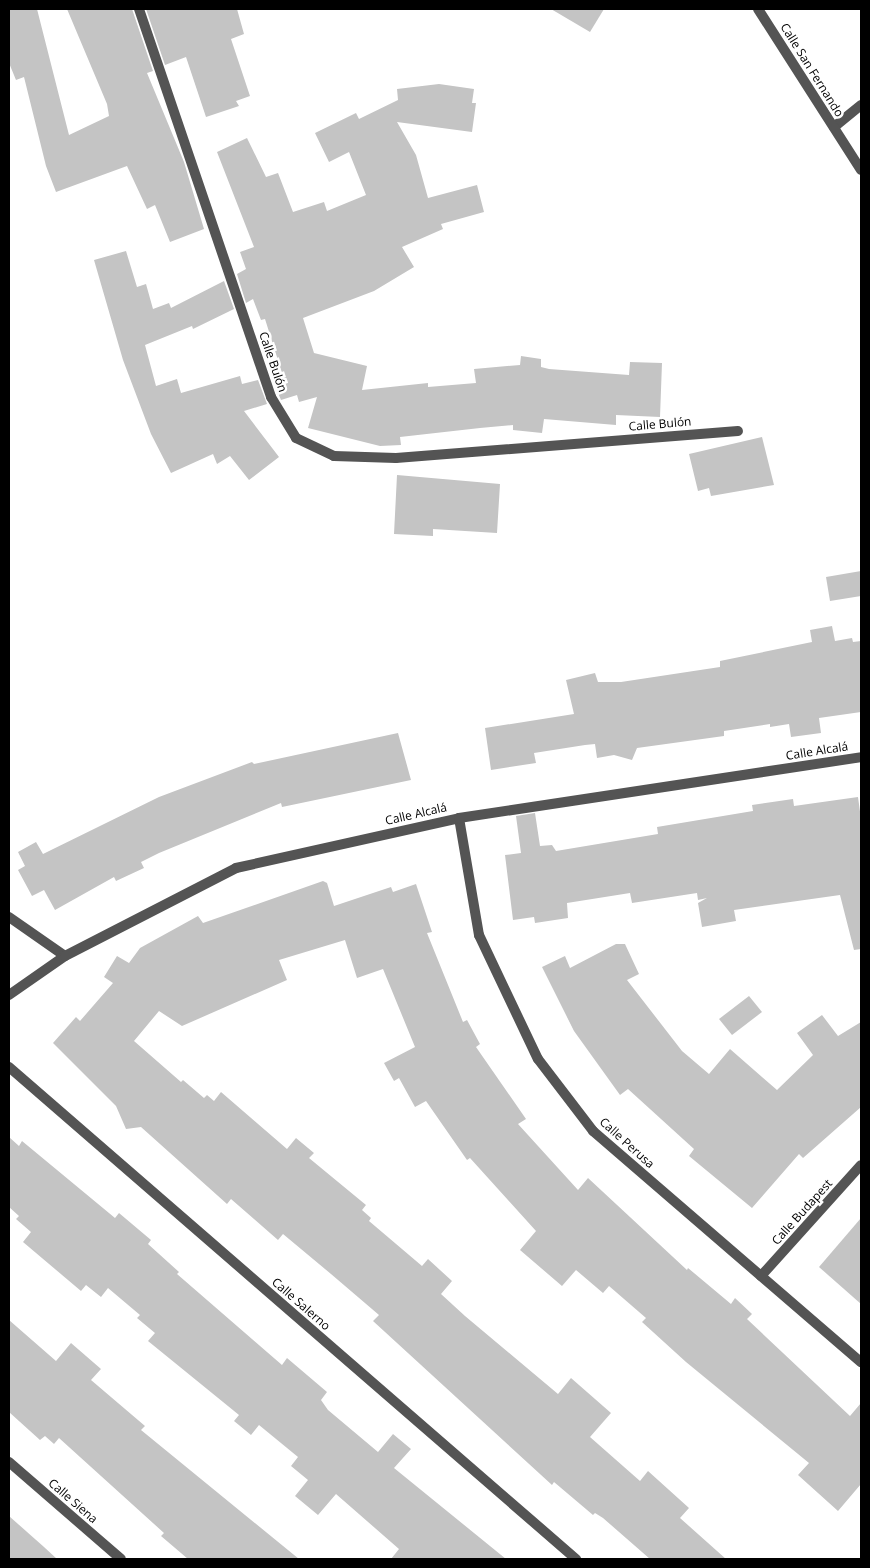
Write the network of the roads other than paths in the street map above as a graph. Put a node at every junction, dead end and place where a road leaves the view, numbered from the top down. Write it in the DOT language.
graph roads {
  1 [pos="140,9"];
  2 [pos="758,9"];
  3 [pos="861,105"];
  4 [pos="834,127"];
  5 [pos="860,165"];
  6 [pos="738,431"];
  7 [pos="861,757"];
  8 [pos="459,818"];
  9 [pos="9,917"];
  10 [pos="65,956"];
  11 [pos="9,995"];
  12 [pos="9,1067"];
  13 [pos="861,1165"];
  14 [pos="761,1276"];
  15 [pos="861,1362"];
  16 [pos="9,1462"];
  17 [pos="121,1559"];
  18 [pos="576,1559"];
  1 -- 6 [label="street, Calle Bulón"];
  2 -- 4 [label="street, Calle San Fernando"];
  3 -- 4 [label="street"];
  4 -- 5 [label="street, Calle San Fernando"];
  7 -- 8 [label="street, Calle Alcalá"];
  8 -- 10 [label="street, Calle Alcalá"];
  8 -- 14 [label="street, Calle Perusa"];
  9 -- 10 [label="street"];
  10 -- 11 [label="street, Calle Alcalá"];
  12 -- 18 [label="street, Calle Salerno"];
  13 -- 14 [label="street, Calle Budapest"];
  14 -- 15 [label="street, Calle Perusa"];
  16 -- 17 [label="street, Calle Siena"];
}
